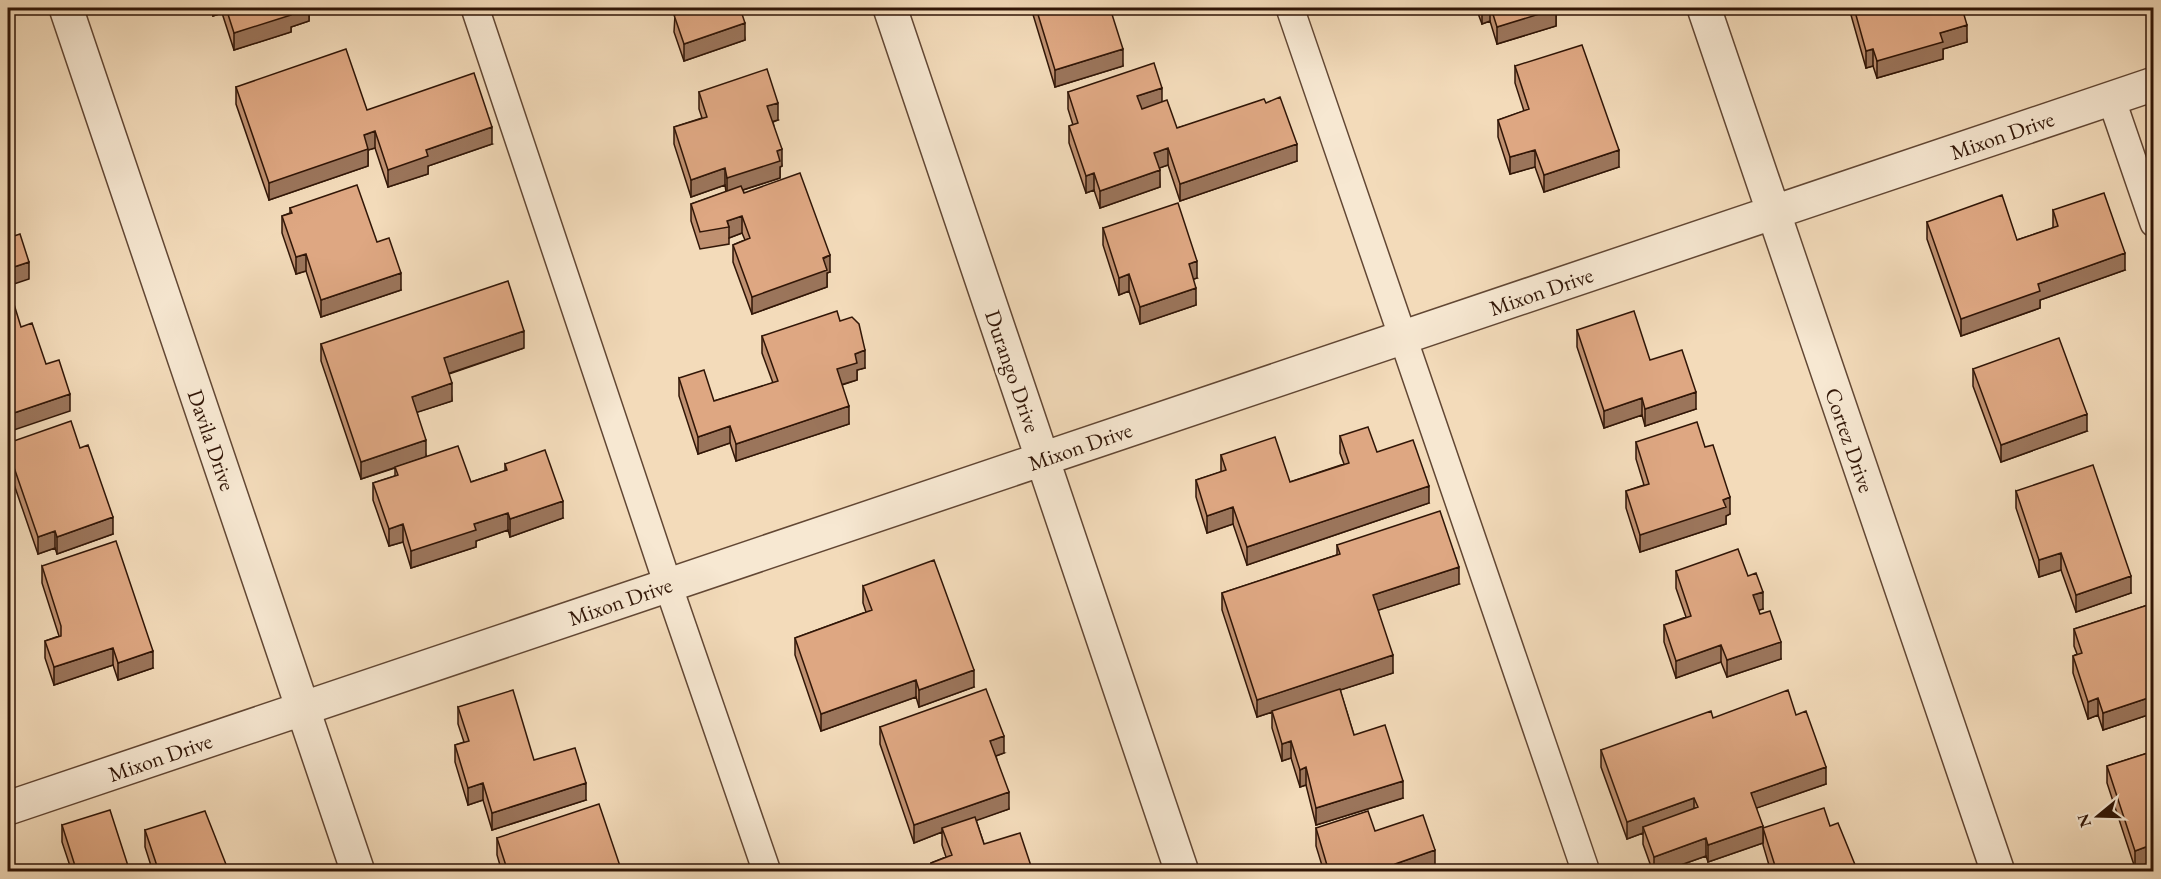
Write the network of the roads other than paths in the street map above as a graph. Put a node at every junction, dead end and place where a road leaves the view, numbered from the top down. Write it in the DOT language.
graph roads {
  1 [pos="66,8"];
  2 [pos="475,8"];
  3 [pos="890,8"];
  4 [pos="1290,8"];
  5 [pos="1704,8"];
  6 [pos="2154,84"];
  7 [pos="2111,98"];
  8 [pos="1773,213"];
  9 [pos="2154,223"];
  10 [pos="1402,337"];
  11 [pos="1042,459"];
  12 [pos="668,585"];
  13 [pos="303,708"];
  14 [pos="8,808"];
  15 [pos="358,872"];
  16 [pos="767,872"];
  17 [pos="1182,872"];
  18 [pos="1586,872"];
  19 [pos="1998,872"];
  1 -- 13 [label="street, Davila Drive"];
  2 -- 12 [label="lane"];
  3 -- 11 [label="street, Durango Drive"];
  4 -- 10 [label="lane"];
  5 -- 8 [label="street, Cortez Drive"];
  6 -- 7 [label="street, Mixon Drive"];
  7 -- 8 [label="street, Mixon Drive"];
  7 -- 9 [label="lane"];
  8 -- 10 [label="street, Mixon Drive"];
  8 -- 19 [label="street, Cortez Drive"];
  10 -- 11 [label="street, Mixon Drive"];
  10 -- 18 [label="lane"];
  11 -- 12 [label="street, Mixon Drive"];
  11 -- 17 [label="street, Durango Drive"];
  12 -- 13 [label="street, Mixon Drive"];
  12 -- 16 [label="lane"];
  13 -- 14 [label="street, Mixon Drive"];
  13 -- 15 [label="street, Davila Drive"];
}
